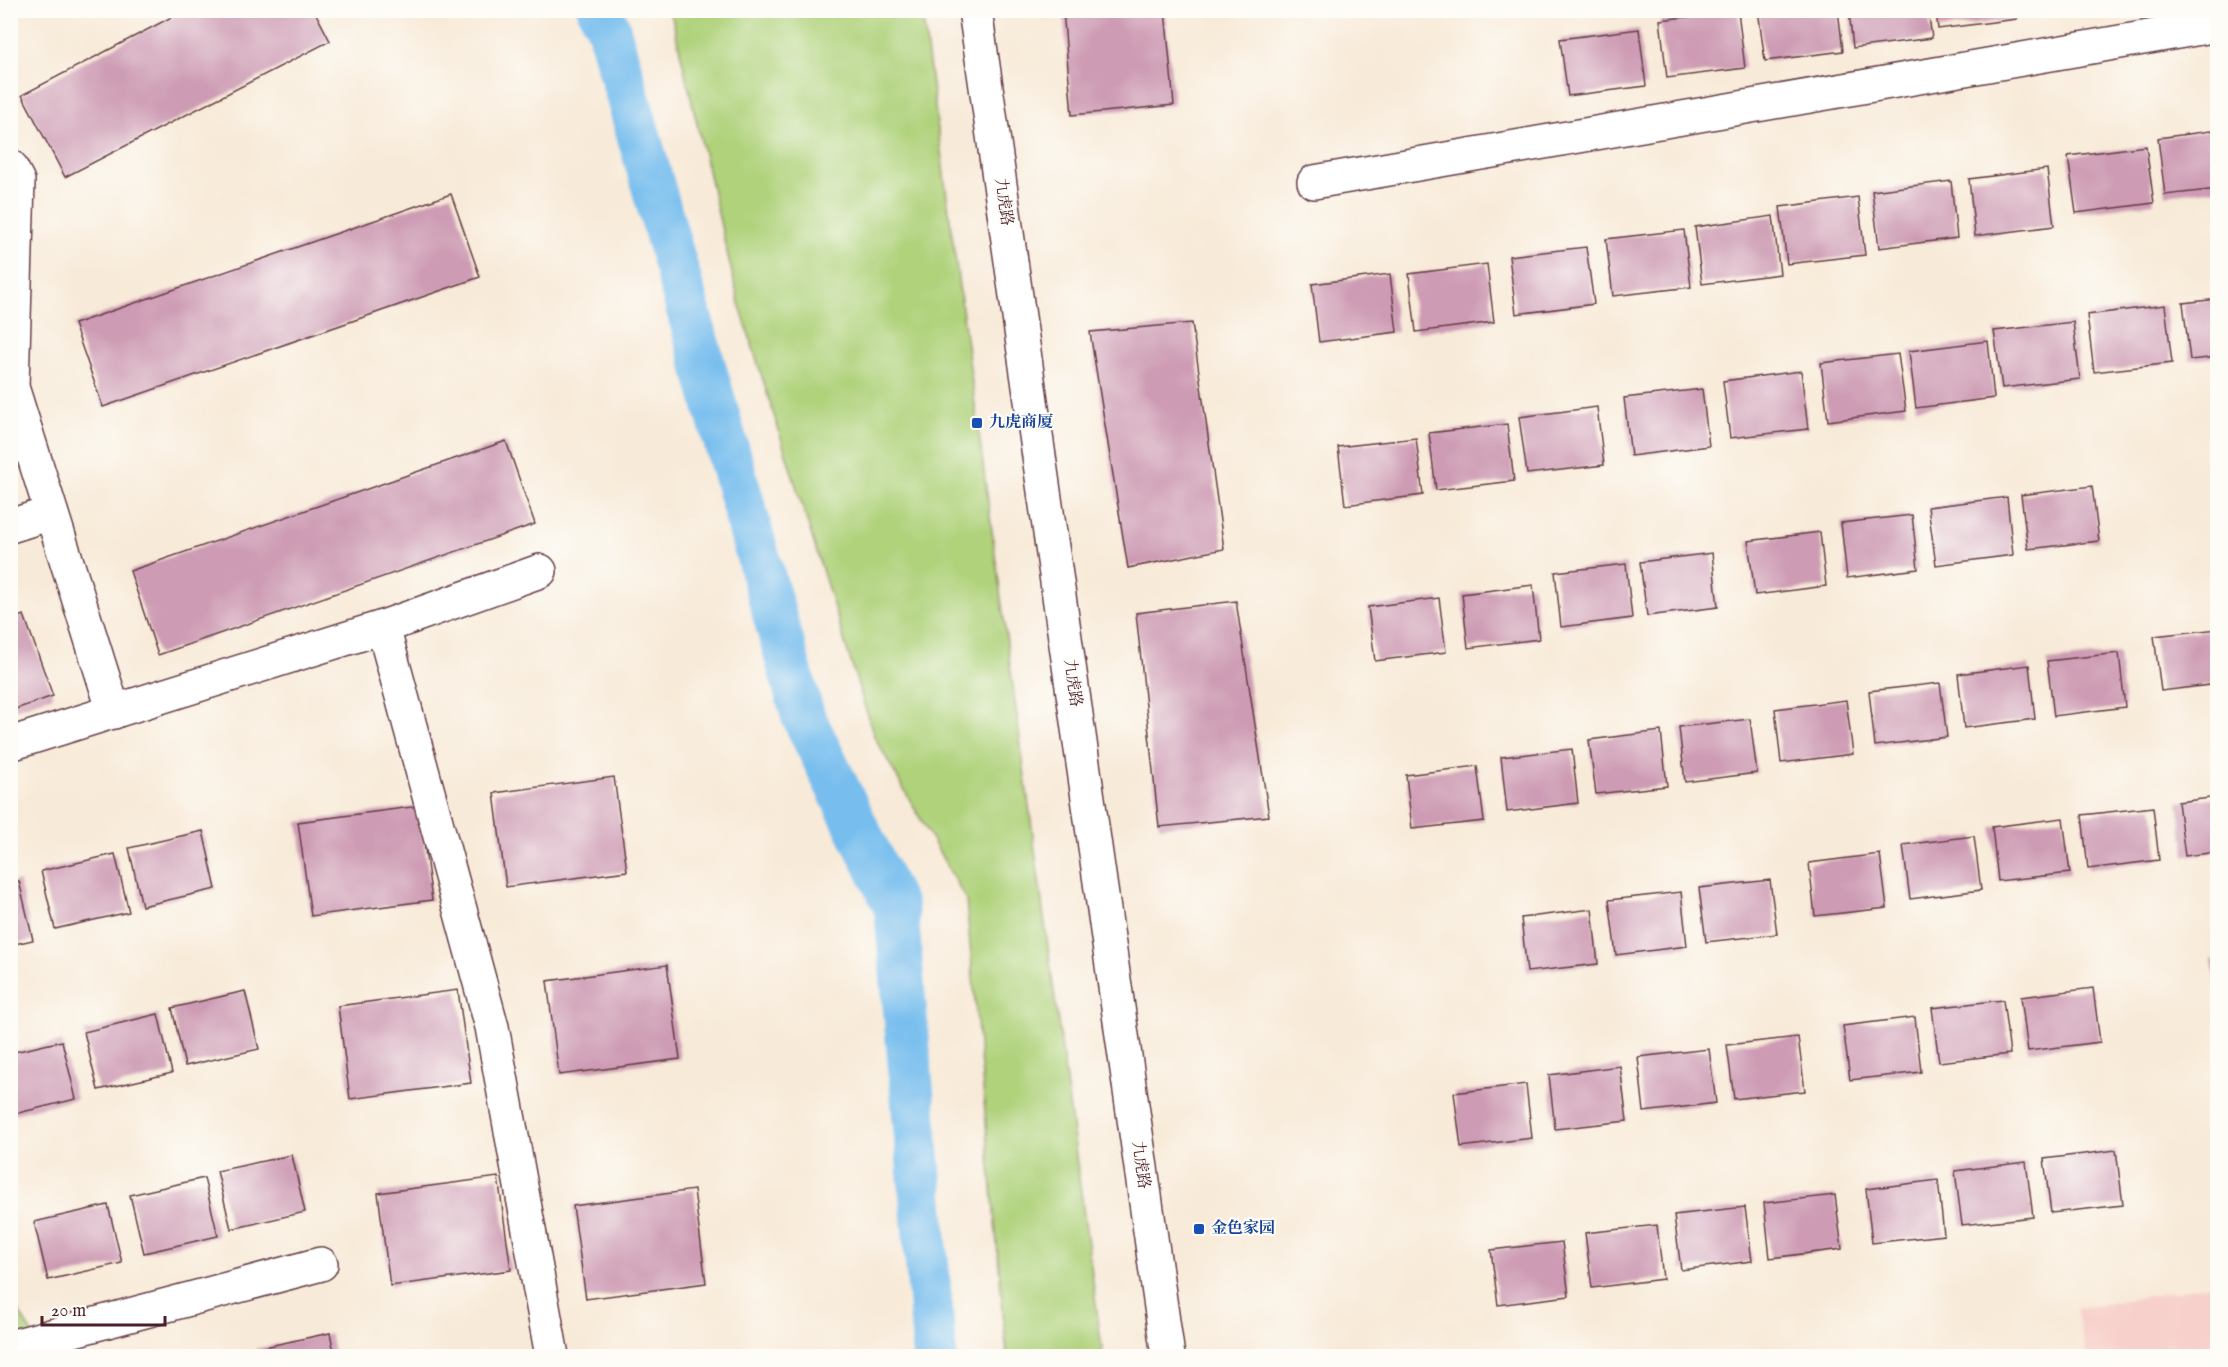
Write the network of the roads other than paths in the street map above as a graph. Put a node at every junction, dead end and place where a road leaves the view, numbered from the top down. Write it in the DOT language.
graph roads {
  1 [pos="975,10"];
  2 [pos="2217,25"];
  3 [pos="10,166"];
  4 [pos="1314,182"];
  5 [pos="51,513"];
  6 [pos="10,526"];
  7 [pos="540,572"];
  8 [pos="383,627"];
  9 [pos="114,712"];
  10 [pos="10,744"];
  11 [pos="321,1264"];
  12 [pos="10,1347"];
  13 [pos="552,1356"];
  14 [pos="1168,1356"];
  1 -- 14 [label="street, 九虎路"];
  2 -- 4 [label="street"];
  3 -- 5 [label="street"];
  5 -- 6 [label="street"];
  5 -- 9 [label="street"];
  7 -- 8 [label="street"];
  8 -- 9 [label="street"];
  8 -- 13 [label="street"];
  9 -- 10 [label="street"];
  11 -- 12 [label="street"];
}
